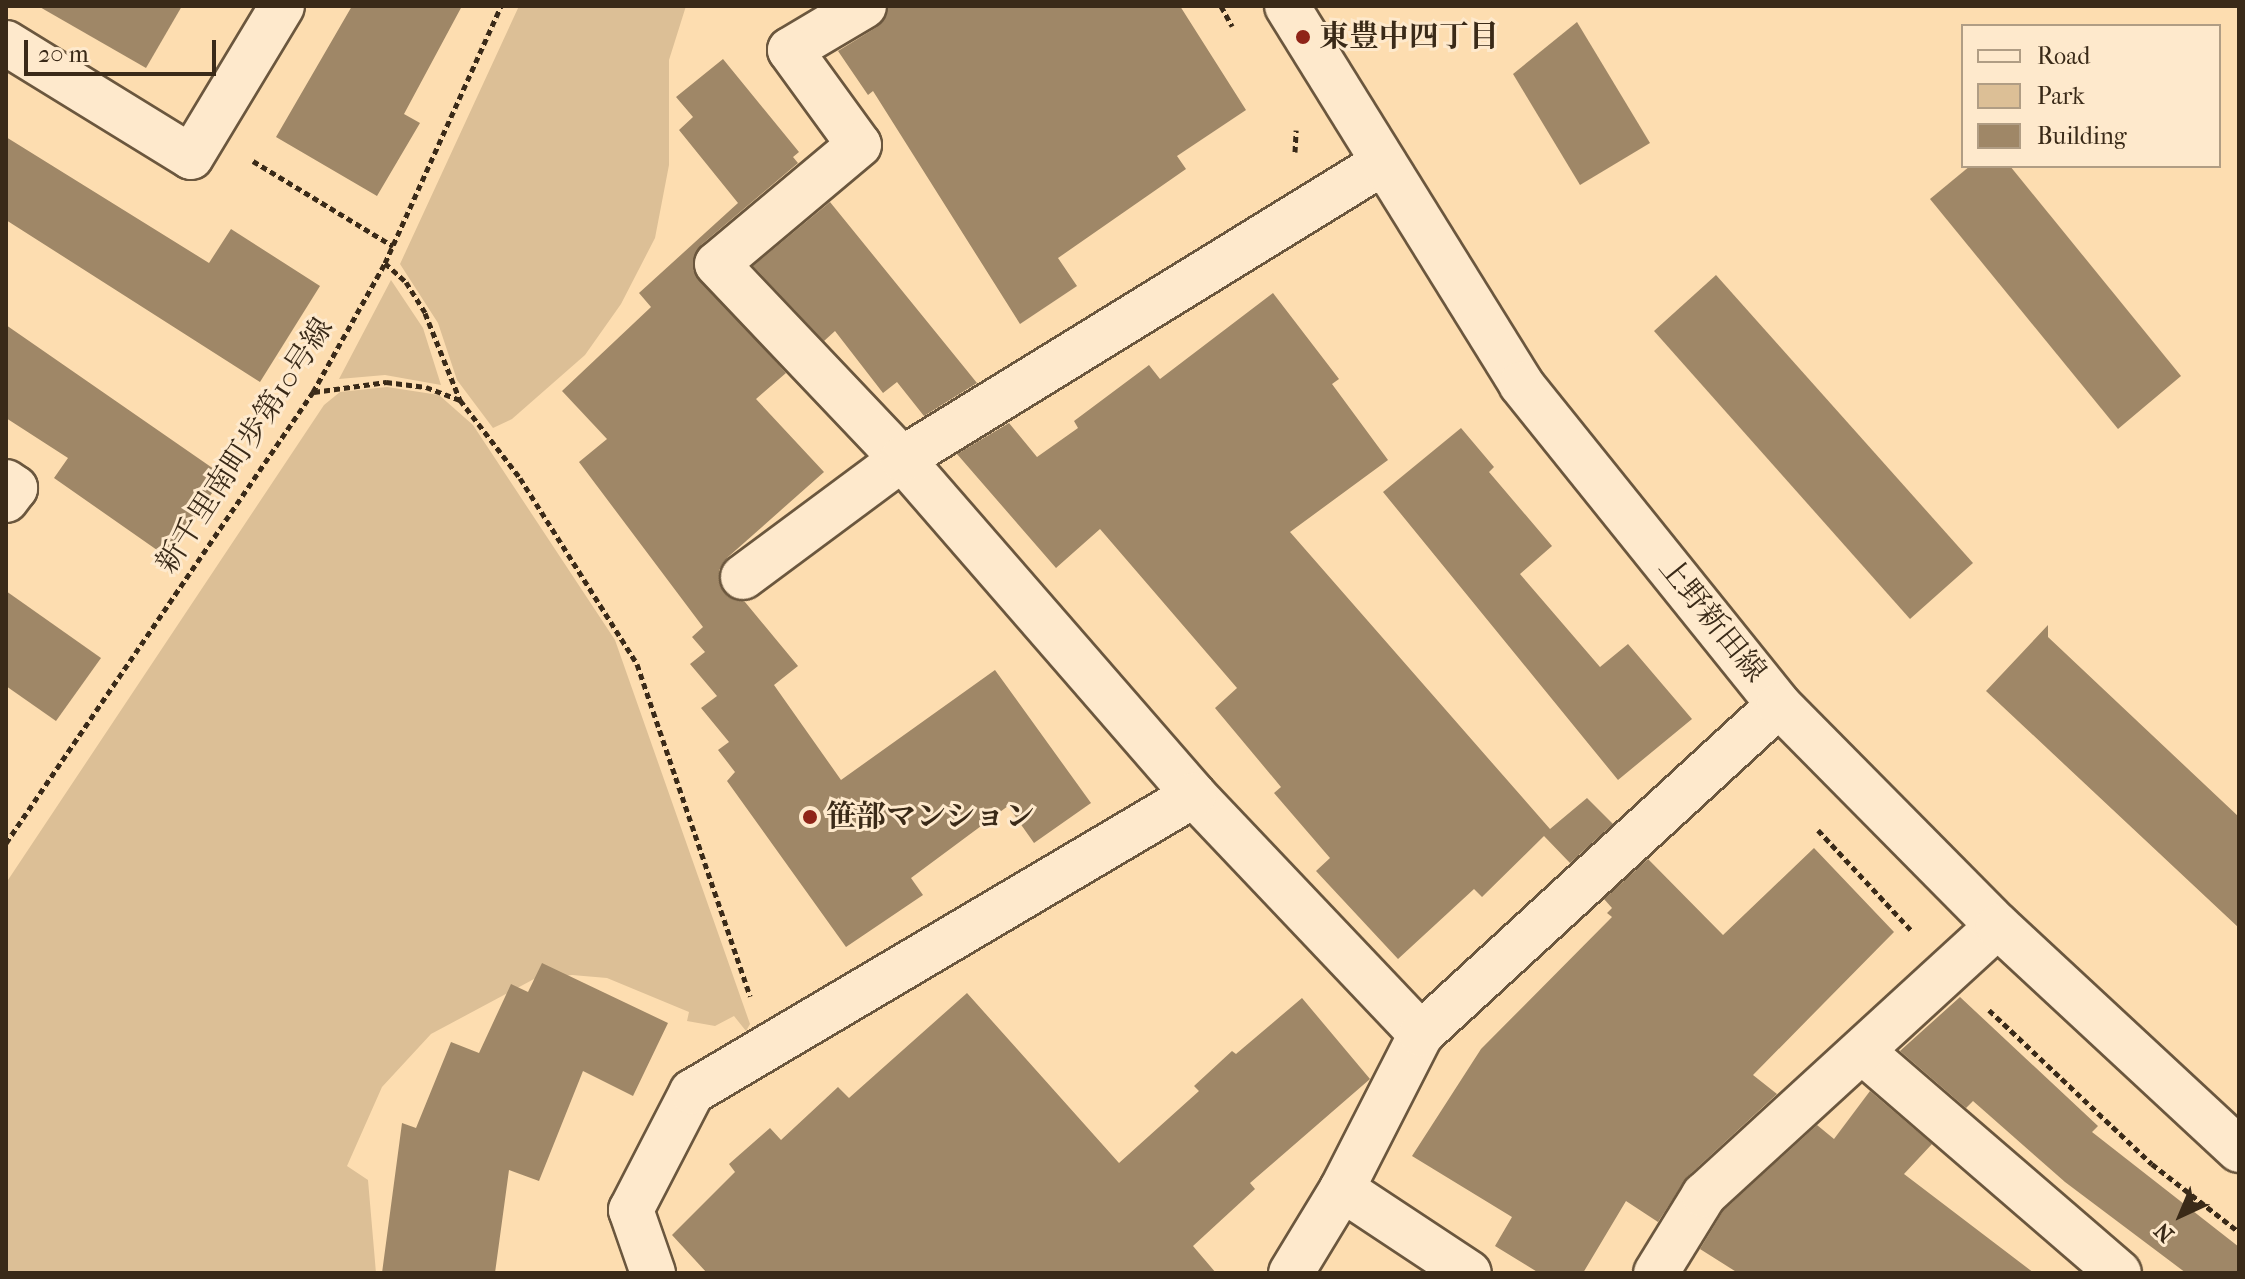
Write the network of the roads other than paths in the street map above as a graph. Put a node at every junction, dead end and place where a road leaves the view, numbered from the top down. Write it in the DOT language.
graph roads {
  1 [pos="282,6"];
  2 [pos="864,6"];
  3 [pos="1287,6"];
  4 [pos="6,43"];
  5 [pos="1381,164"];
  6 [pos="902,459"];
  7 [pos="6,482"];
  8 [pos="6,500"];
  9 [pos="743,577"];
  10 [pos="1779,705"];
  11 [pos="1194,795"];
  12 [pos="1998,926"];
  13 [pos="1421,1034"];
  14 [pos="1863,1052"];
  15 [pos="2239,1150"];
  16 [pos="1342,1189"];
  17 [pos="653,1273"];
  18 [pos="1291,1273"];
  19 [pos="1469,1273"];
  20 [pos="1656,1273"];
  21 [pos="2119,1273"];
  1 -- 4 [label="street"];
  2 -- 6 [label="street"];
  3 -- 5 [label="street, 上野新田線"];
  5 -- 6 [label="street"];
  5 -- 10 [label="street, 上野新田線"];
  6 -- 9 [label="street"];
  6 -- 11 [label="street"];
  7 -- 8 [label="street"];
  10 -- 12 [label="street, 上野新田線"];
  10 -- 13 [label="street"];
  11 -- 13 [label="street"];
  11 -- 17 [label="street"];
  12 -- 14 [label="street"];
  12 -- 15 [label="street, 上野新田線"];
  13 -- 16 [label="street"];
  14 -- 20 [label="street"];
  14 -- 21 [label="street"];
  16 -- 18 [label="street"];
  16 -- 19 [label="street"];
}
